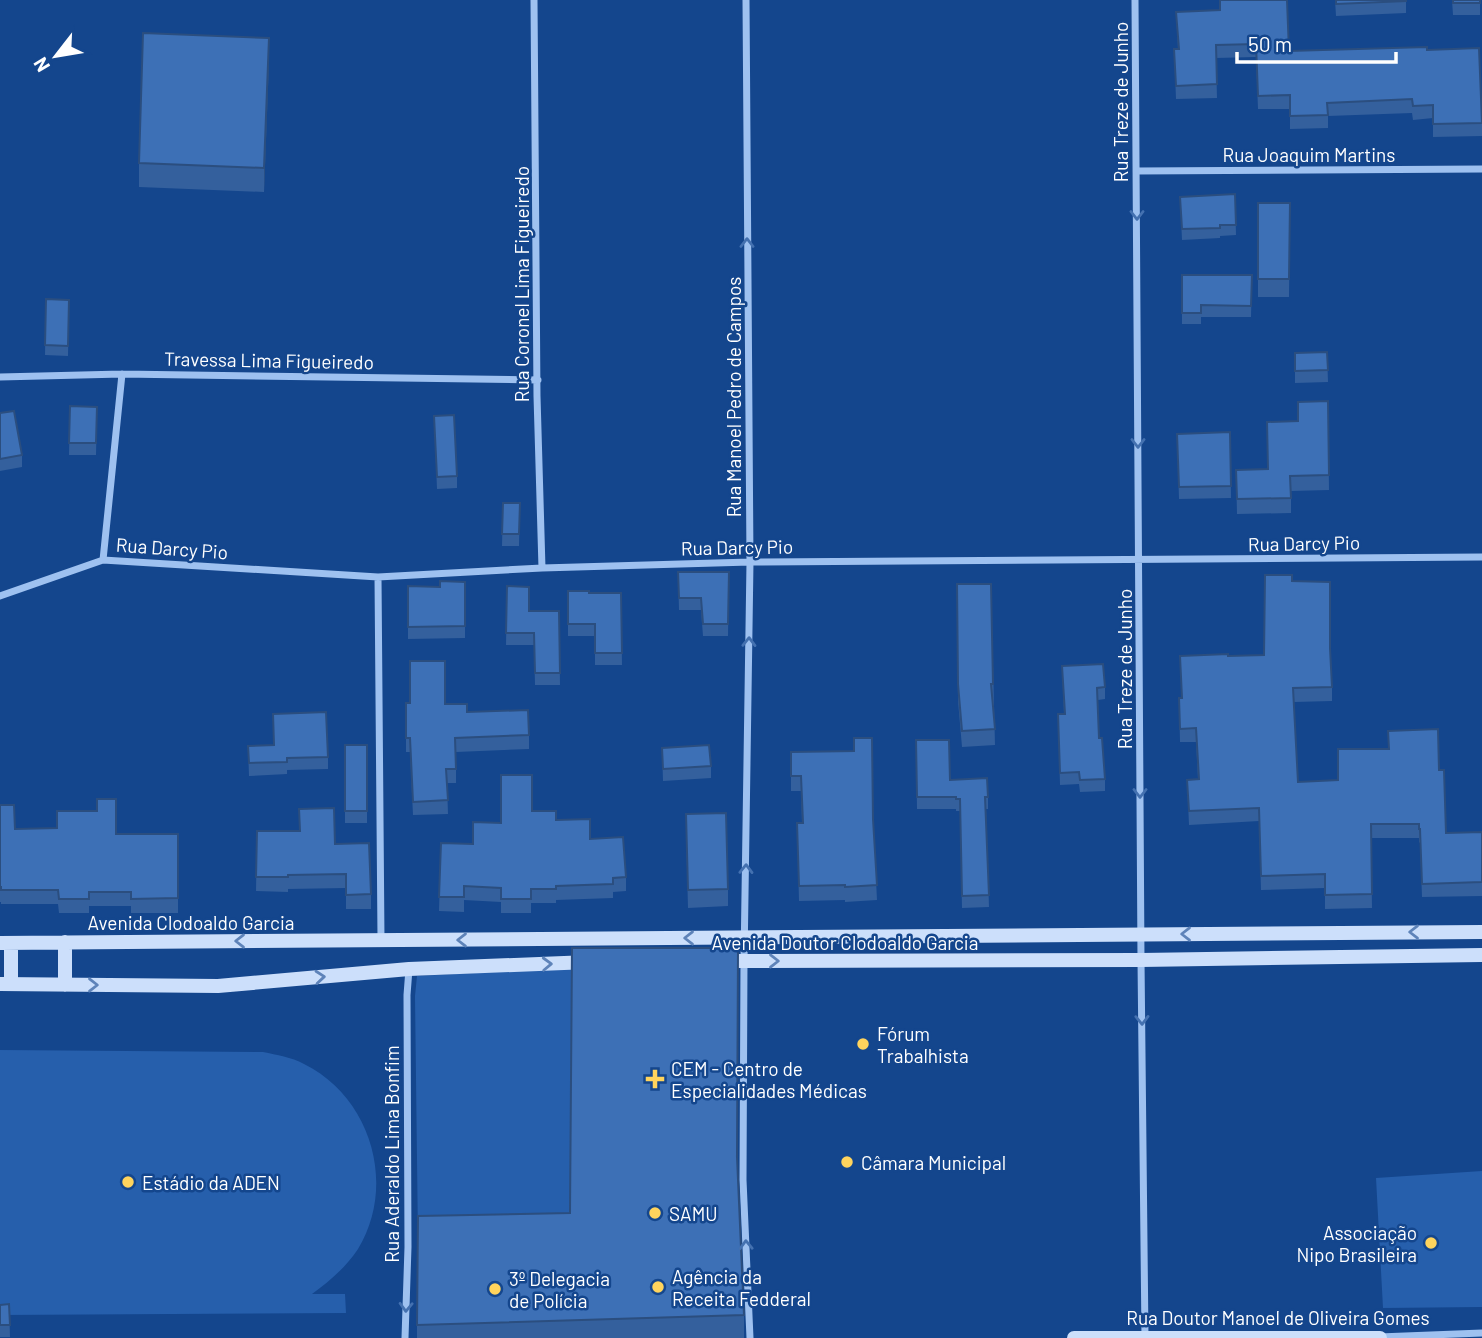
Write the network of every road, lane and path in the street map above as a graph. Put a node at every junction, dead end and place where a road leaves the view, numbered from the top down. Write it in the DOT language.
graph roads {
  1 [pos="534,0"];
  2 [pos="746,0"];
  3 [pos="1135,0"];
  4 [pos="1482,169"];
  5 [pos="1136,171"];
  6 [pos="122,373"];
  7 [pos="0,377"];
  8 [pos="537,380"];
  9 [pos="1482,557"];
  10 [pos="103,560"];
  11 [pos="1139,560"];
  12 [pos="750,562"];
  13 [pos="542,568"];
  14 [pos="378,577"];
  15 [pos="0,596"];
  16 [pos="1482,932"];
  17 [pos="1141,934"];
  18 [pos="745,937"];
  19 [pos="382,940"];
  20 [pos="65,942"];
  21 [pos="6,943"];
  22 [pos="1482,955"];
  23 [pos="1141,960"];
  24 [pos="705,961"];
  25 [pos="744,961"];
  26 [pos="600,962"];
  27 [pos="409,969"];
  28 [pos="5,984"];
  29 [pos="65,985"];
  30 [pos="1482,1334"];
  31 [pos="405,1338"];
  32 [pos="750,1338"];
  33 [pos="1074,1338"];
  34 [pos="1145,1338"];
  35 [pos="1360,1338"];
  36 [pos="1379,1338"];
  1 -- 8 [label="street, Rua Coronel Lima Figueiredo"];
  12 -- 2 [label="street, Rua Manoel Pedro de Campos, one-way"];
  3 -- 5 [label="street, Rua Treze de Junho"];
  4 -- 5 [label="street, Rua Joaquim Martins"];
  5 -- 11 [label="street, Rua Treze de Junho, one-way"];
  6 -- 7 [label="street, Travessa Lima Figueiredo"];
  6 -- 8 [label="street, Travessa Lima Figueiredo"];
  6 -- 10 [label="street"];
  8 -- 13 [label="street, Rua Coronel Lima Figueiredo"];
  9 -- 11 [label="street, Rua Darcy Pio"];
  10 -- 14 [label="street, Rua Darcy Pio"];
  10 -- 15 [label="street, Rua Darcy Pio"];
  11 -- 12 [label="street, Rua Darcy Pio"];
  11 -- 17 [label="street, Rua Treze de Junho, one-way"];
  12 -- 13 [label="street, Rua Darcy Pio"];
  18 -- 12 [label="street, Rua Manoel Pedro de Campos, one-way"];
  13 -- 14 [label="street, Rua Darcy Pio"];
  14 -- 19 [label="street"];
  16 -- 17 [label="main road, Avenida Doutor Clodoaldo Garcia, one-way"];
  17 -- 18 [label="main road, Avenida Doutor Clodoaldo Garcia"];
  17 -- 23 [label="street, Rua Treze de Junho"];
  18 -- 19 [label="main road, Avenida Doutor Clodoaldo Garcia, one-way"];
  18 -- 25 [label="street, Rua Manoel Pedro de Campos"];
  19 -- 20 [label="main road, Avenida Clodoaldo Garcia, one-way"];
  20 -- 21 [label="main road, Avenida Clodoaldo Garcia"];
  20 -- 29 [label="main road"];
  21 -- 28 [label="main road"];
  22 -- 23 [label="main road, Avenida Doutor Clodoaldo Garcia"];
  25 -- 23 [label="main road, Avenida Doutor Clodoaldo Garcia, one-way"];
  23 -- 34 [label="street, Rua Treze de Junho, one-way"];
  24 -- 25 [label="main road, Avenida Doutor Clodoaldo Garcia"];
  32 -- 25 [label="street, Rua Manoel Pedro de Campos, one-way"];
  27 -- 26 [label="main road, one-way"];
  29 -- 27 [label="main road, one-way"];
  27 -- 31 [label="street, Rua Aderaldo Lima Bonfim, one-way"];
  28 -- 29 [label="main road"];
  30 -- 36 [label="street, Rua Doutor Manoel de Oliveira Gomes"];
  33 -- 34 [label="main road, Rua Doutor Manoel de Oliveira Gomes"];
  34 -- 35 [label="main road, Rua Doutor Manoel de Oliveira Gomes"];
  35 -- 36 [label="main road, Rua Doutor Manoel de Oliveira Gomes"];
}
